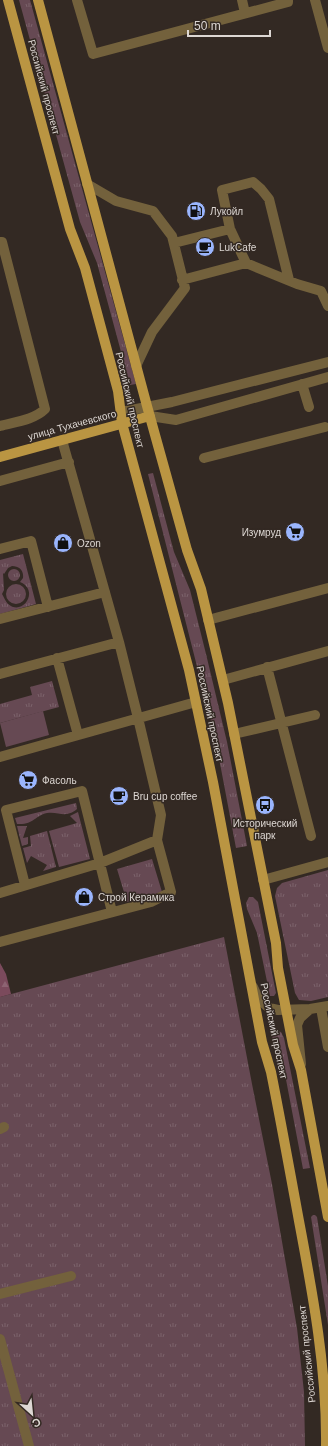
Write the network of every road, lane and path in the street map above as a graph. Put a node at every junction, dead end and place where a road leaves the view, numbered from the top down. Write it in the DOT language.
graph roads {
  1 [pos="8,0"];
  2 [pos="38,0"];
  3 [pos="77,0"];
  4 [pos="242,0"];
  5 [pos="288,0"];
  6 [pos="315,0"];
  7 [pos="245,13"];
  8 [pos="328,48"];
  9 [pos="87,184"];
  10 [pos="230,229"];
  11 [pos="1,240"];
  12 [pos="174,243"];
  13 [pos="246,263"];
  14 [pos="182,280"];
  15 [pos="289,280"];
  16 [pos="328,306"];
  17 [pos="328,362"];
  18 [pos="136,366"];
  19 [pos="328,376"];
  20 [pos="302,384"];
  21 [pos="309,407"];
  22 [pos="148,411"];
  23 [pos="120,412"];
  24 [pos="122,423"];
  25 [pos="0,426"];
  26 [pos="326,427"];
  27 [pos="62,440"];
  28 [pos="0,457"];
  29 [pos="204,458"];
  30 [pos="69,462"];
  31 [pos="0,481"];
  32 [pos="0,549"];
  33 [pos="328,588"];
  34 [pos="105,592"];
  35 [pos="48,607"];
  36 [pos="0,619"];
  37 [pos="208,620"];
  38 [pos="119,642"];
  39 [pos="328,651"];
  40 [pos="57,658"];
  41 [pos="267,667"];
  42 [pos="0,674"];
  43 [pos="222,680"];
  44 [pos="196,702"];
  45 [pos="315,715"];
  46 [pos="138,718"];
  47 [pos="282,722"];
  48 [pos="234,734"];
  49 [pos="78,735"];
  50 [pos="0,757"];
  51 [pos="311,836"];
  52 [pos="158,840"];
  53 [pos="328,862"];
  54 [pos="100,863"];
  55 [pos="264,880"];
  56 [pos="25,885"];
  57 [pos="0,893"];
  58 [pos="112,912"];
  59 [pos="0,942"];
  60 [pos="252,986"];
  61 [pos="324,1007"];
  62 [pos="286,1010"];
  63 [pos="310,1010"];
  64 [pos="328,1047"];
  65 [pos="301,1070"];
  66 [pos="328,1217"];
  67 [pos="71,1276"];
  68 [pos="0,1294"];
  69 [pos="0,1339"];
  70 [pos="29,1446"];
  71 [pos="326,1446"];
  1 -- 23 [label="main road, Российский проспект"];
  2 -- 9 [label="main road, Российский проспект"];
  3 -- 7 [label="street"];
  4 -- 7 [label="street"];
  5 -- 7 [label="street"];
  6 -- 8 [label="street"];
  9 -- 12 [label="street"];
  9 -- 18 [label="main road, Российский проспект"];
  10 -- 12 [label="street"];
  10 -- 13 [label="street"];
  10 -- 15 [label="street"];
  11 -- 25 [label="street"];
  12 -- 14 [label="street"];
  13 -- 14 [label="street"];
  13 -- 15 [label="street"];
  14 -- 18 [label="street"];
  15 -- 16 [label="street"];
  17 -- 22 [label="street"];
  18 -- 22 [label="main road, Российский проспект"];
  19 -- 20 [label="street"];
  20 -- 21 [label="street"];
  20 -- 22 [label="street"];
  22 -- 23 [label="street"];
  22 -- 24 [label="main road, улица Тухачевского"];
  22 -- 37 [label="main road, Российский проспект"];
  23 -- 24 [label="main road, Российский проспект"];
  24 -- 27 [label="main road, улица Тухачевского"];
  24 -- 44 [label="main road, Российский проспект"];
  26 -- 29 [label="street"];
  27 -- 28 [label="main road, улица Тухачевского"];
  27 -- 30 [label="street"];
  30 -- 31 [label="street"];
  30 -- 34 [label="street"];
  32 -- 35 [label="street"];
  33 -- 37 [label="street"];
  34 -- 35 [label="street"];
  34 -- 38 [label="street"];
  35 -- 36 [label="street"];
  37 -- 43 [label="main road, Российский проспект"];
  38 -- 40 [label="street"];
  38 -- 46 [label="street"];
  39 -- 41 [label="street"];
  40 -- 42 [label="street"];
  40 -- 49 [label="street"];
  41 -- 43 [label="street"];
  41 -- 47 [label="street"];
  43 -- 48 [label="main road, Российский проспект"];
  44 -- 46 [label="street"];
  44 -- 60 [label="main road, Российский проспект"];
  45 -- 47 [label="street"];
  46 -- 49 [label="street"];
  46 -- 52 [label="street"];
  47 -- 48 [label="street"];
  47 -- 51 [label="street"];
  48 -- 55 [label="main road, Российский проспект"];
  49 -- 50 [label="street"];
  52 -- 54 [label="street"];
  52 -- 58 [label="street"];
  53 -- 55 [label="street"];
  54 -- 56 [label="street"];
  54 -- 56 [label="street"];
  54 -- 58 [label="street"];
  55 -- 62 [label="main road, Российский проспект"];
  56 -- 57 [label="street"];
  58 -- 59 [label="street"];
  60 -- 62 [label="street"];
  60 -- 71 [label="main road, Российский проспект"];
  61 -- 63 [label="street"];
  61 -- 64 [label="street"];
  62 -- 63 [label="street"];
  62 -- 65 [label="main road, Российский проспект"];
  63 -- 65 [label="street"];
  65 -- 66 [label="main road, Российский проспект"];
  67 -- 68 [label="street"];
  69 -- 70 [label="street"];
}
